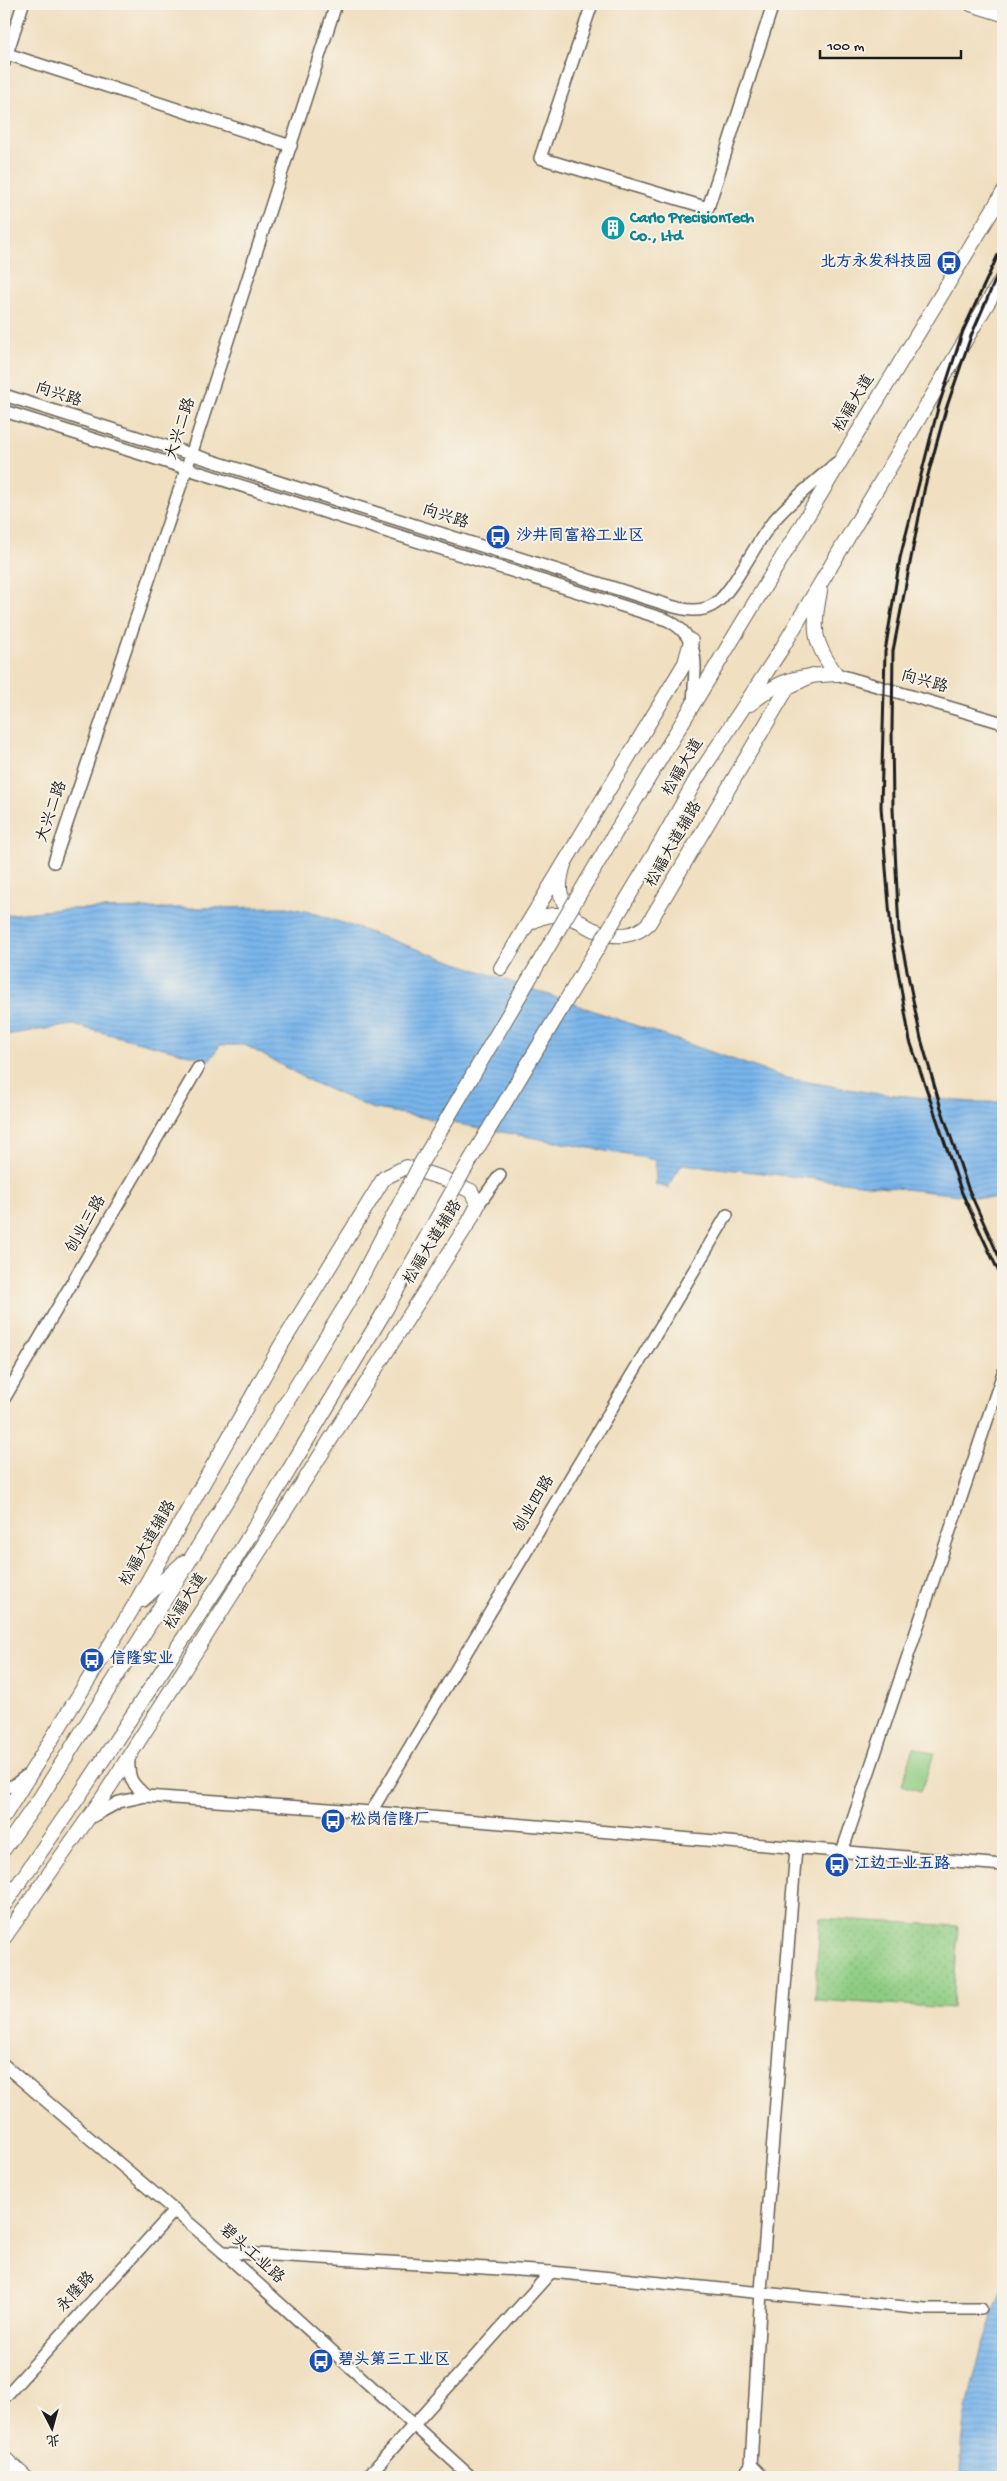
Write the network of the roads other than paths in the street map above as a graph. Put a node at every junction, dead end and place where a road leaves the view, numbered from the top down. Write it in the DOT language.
graph roads {
  1 [pos="23,4"];
  2 [pos="336,4"];
  3 [pos="592,4"];
  4 [pos="774,4"];
  5 [pos="971,4"];
  6 [pos="1003,14"];
  7 [pos="5,56"];
  8 [pos="291,146"];
  9 [pos="1003,193"];
  10 [pos="1003,276"];
  11 [pos="4,396"];
  12 [pos="4,411"];
  13 [pos="191,455"];
  14 [pos="844,455"];
  15 [pos="186,469"];
  16 [pos="822,582"];
  17 [pos="691,641"];
  18 [pos="836,674"];
  19 [pos="813,675"];
  20 [pos="693,705"];
  21 [pos="740,713"];
  22 [pos="1003,723"];
  23 [pos="54,862"];
  24 [pos="564,864"];
  25 [pos="584,923"];
  26 [pos="527,925"];
  27 [pos="501,968"];
  28 [pos="198,1068"];
  29 [pos="500,1175"];
  30 [pos="478,1205"];
  31 [pos="727,1215"];
  32 [pos="1003,1373"];
  33 [pos="4,1399"];
  34 [pos="195,1552"];
  35 [pos="230,1568"];
  36 [pos="131,1611"];
  37 [pos="203,1642"];
  38 [pos="129,1756"];
  39 [pos="28,1774"];
  40 [pos="4,1787"];
  41 [pos="146,1796"];
  42 [pos="371,1812"];
  43 [pos="4,1816"];
  44 [pos="86,1820"];
  45 [pos="796,1848"];
  46 [pos="4,1849"];
  47 [pos="842,1852"];
  48 [pos="1003,1865"];
  49 [pos="4,1905"];
  50 [pos="4,1938"];
  51 [pos="4,2065"];
  52 [pos="175,2210"];
  53 [pos="224,2252"];
  54 [pos="551,2272"];
  55 [pos="761,2291"];
  56 [pos="981,2309"];
  57 [pos="4,2398"];
  58 [pos="414,2425"];
  59 [pos="4,2458"];
  60 [pos="751,2465"];
  61 [pos="25,2477"];
  62 [pos="367,2477"];
  63 [pos="470,2477"];
  64 [pos="742,2477"];
  65 [pos="763,2477"];
  1 -- 7 [label="street"];
  2 -- 8 [label="street, 大兴二路"];
  3 -- 4 [label="street"];
  5 -- 6 [label="main road"];
  7 -- 8 [label="street"];
  8 -- 13 [label="street, 大兴二路"];
  9 -- 14 [label="main road, 松福大道"];
  10 -- 16 [label="main road, 松福大道"];
  11 -- 13 [label="street, 向兴路"];
  12 -- 15 [label="street, 向兴路"];
  13 -- 14 [label="street, 向兴路"];
  13 -- 15 [label="street, 大兴二路"];
  14 -- 20 [label="main road, 松福大道"];
  15 -- 17 [label="street, 向兴路"];
  15 -- 23 [label="street, 大兴二路"];
  16 -- 18 [label="main road, 松福大道"];
  16 -- 21 [label="main road, 松福大道"];
  17 -- 20 [label="street"];
  17 -- 24 [label="main road, 松福大道辅路"];
  18 -- 19 [label="main road, 松福大道"];
  18 -- 22 [label="street, 向兴路"];
  19 -- 21 [label="main road, 松福大道"];
  19 -- 25 [label="main road, 松福大道辅路"];
  20 -- 34 [label="main road, 松福大道, bridge"];
  21 -- 35 [label="main road, 松福大道, bridge"];
  24 -- 25 [label="main road, 松福大道辅路"];
  24 -- 26 [label="main road, 松福大道辅路"];
  25 -- 26 [label="main road"];
  26 -- 27 [label="main road, 松福大道辅路"];
  28 -- 33 [label="street, 创业三路"];
  29 -- 30 [label="street"];
  30 -- 36 [label="main road, 松福大道辅路"];
  30 -- 37 [label="main road, 松福大道辅路"];
  31 -- 42 [label="street, 创业四路"];
  32 -- 47 [label="street"];
  34 -- 36 [label="main road"];
  34 -- 46 [label="main road, 松福大道"];
  35 -- 37 [label="main road"];
  35 -- 49 [label="main road, 松福大道"];
  36 -- 39 [label="main road, 松福大道辅路"];
  37 -- 38 [label="main road, 松福大道辅路"];
  38 -- 41 [label="street"];
  38 -- 44 [label="main road, 松福大道辅路"];
  39 -- 40 [label="street"];
  39 -- 43 [label="main road, 松福大道辅路"];
  41 -- 42 [label="street"];
  41 -- 44 [label="street"];
  42 -- 45 [label="street"];
  44 -- 50 [label="main road, 松福大道辅路"];
  45 -- 47 [label="street"];
  45 -- 55 [label="street"];
  47 -- 48 [label="street"];
  51 -- 52 [label="street, 碧头工业路"];
  52 -- 53 [label="street, 碧头工业路"];
  52 -- 57 [label="street, 永隆路"];
  53 -- 54 [label="street"];
  53 -- 58 [label="street, 碧头工业路"];
  54 -- 55 [label="street"];
  54 -- 58 [label="street"];
  55 -- 56 [label="street"];
  55 -- 60 [label="street"];
  58 -- 62 [label="street"];
  58 -- 63 [label="street, 碧头工业路"];
  59 -- 61 [label="main road"];
  60 -- 64 [label="street"];
  60 -- 65 [label="street"];
}
